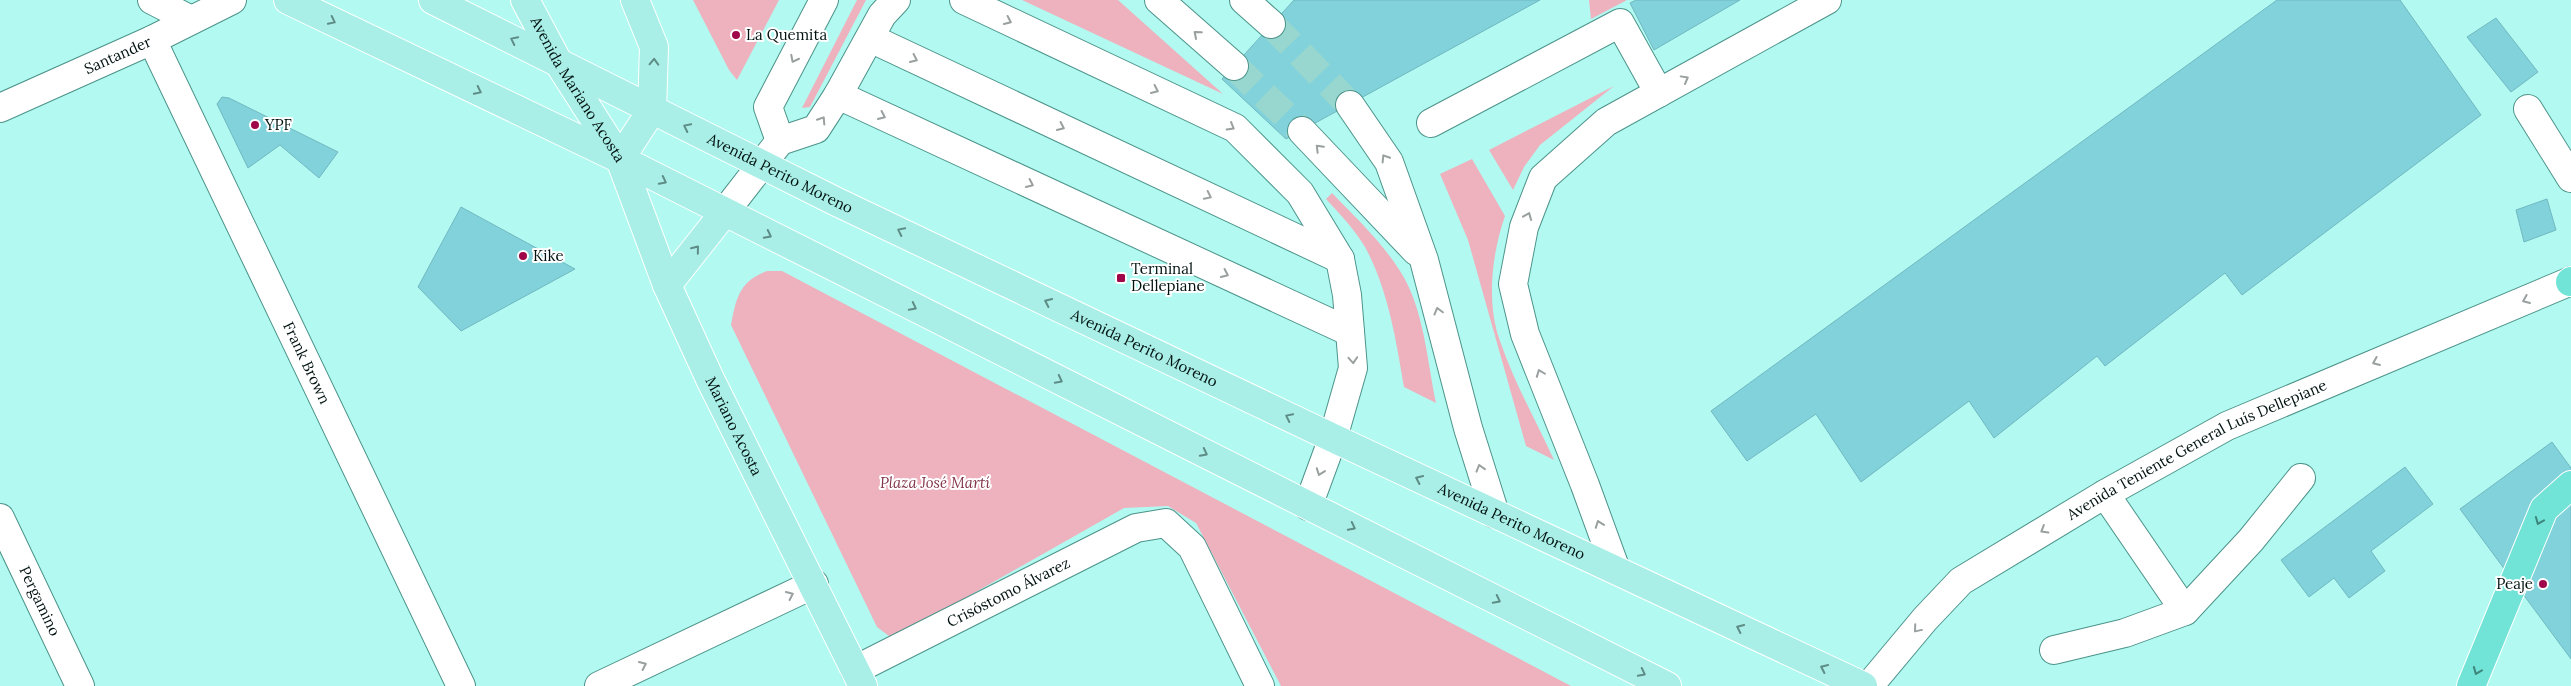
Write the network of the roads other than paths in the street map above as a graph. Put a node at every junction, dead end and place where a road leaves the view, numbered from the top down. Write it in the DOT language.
graph roads {
  1 [pos="152,0"];
  2 [pos="232,0"];
  3 [pos="288,0"];
  4 [pos="433,0"];
  5 [pos="525,0"];
  6 [pos="635,0"];
  7 [pos="824,0"];
  8 [pos="896,0"];
  9 [pos="964,0"];
  10 [pos="1159,0"];
  11 [pos="1244,0"];
  12 [pos="1827,0"];
  13 [pos="191,20"];
  14 [pos="1271,24"];
  15 [pos="870,38"];
  16 [pos="152,40"];
  17 [pos="558,62"];
  18 [pos="1234,66"];
  19 [pos="1659,93"];
  20 [pos="838,95"];
  21 [pos="1350,105"];
  22 [pos="0,108"];
  23 [pos="2528,109"];
  24 [pos="652,110"];
  25 [pos="1431,123"];
  26 [pos="1302,131"];
  27 [pos="780,141"];
  28 [pos="620,159"];
  29 [pos="762,164"];
  30 [pos="2571,178"];
  31 [pos="724,213"];
  32 [pos="1340,260"];
  33 [pos="1424,260"];
  34 [pos="2571,281"];
  35 [pos="667,285"];
  36 [pos="1350,332"];
  37 [pos="1333,438"];
  38 [pos="2302,478"];
  39 [pos="2571,485"];
  40 [pos="2105,494"];
  41 [pos="1308,506"];
  42 [pos="1495,514"];
  43 [pos="0,518"];
  44 [pos="1616,570"];
  45 [pos="814,584"];
  46 [pos="2185,611"];
  47 [pos="2054,650"];
  48 [pos="859,678"];
  49 [pos="80,686"];
  50 [pos="461,686"];
  51 [pos="599,686"];
  52 [pos="1260,686"];
  53 [pos="1667,686"];
  54 [pos="1863,686"];
  55 [pos="1869,686"];
  56 [pos="2471,686"];
  1 -- 13 [label="street"];
  2 -- 13 [label="street, Santander"];
  3 -- 28 [label="main road, one-way"];
  17 -- 4 [label="main road, Avenida Perito Moreno, one-way"];
  5 -- 17 [label="main road, Avenida Mariano Acosta"];
  24 -- 6 [label="main road, one-way"];
  7 -- 27 [label="street, one-way"];
  8 -- 15 [label="street"];
  9 -- 32 [label="street, one-way"];
  18 -- 10 [label="street, one-way"];
  11 -- 14 [label="street"];
  19 -- 12 [label="street, one-way"];
  13 -- 16 [label="street, Santander"];
  15 -- 20 [label="street"];
  15 -- 32 [label="street, one-way"];
  16 -- 22 [label="street, Santander"];
  16 -- 50 [label="street, Frank Brown"];
  17 -- 24 [label="main road, Avenida Perito Moreno"];
  17 -- 28 [label="main road, Avenida Mariano Acosta"];
  19 -- 25 [label="street"];
  44 -- 19 [label="street, one-way"];
  27 -- 20 [label="street, one-way"];
  20 -- 36 [label="street, one-way"];
  33 -- 21 [label="street, one-way"];
  23 -- 30 [label="street"];
  24 -- 28 [label="main road, Avenida Mariano Acosta"];
  29 -- 24 [label="main road, Avenida Perito Moreno, one-way"];
  33 -- 26 [label="street, one-way"];
  27 -- 29 [label="street"];
  28 -- 31 [label="main road, one-way"];
  28 -- 35 [label="main road, Mariano Acosta"];
  29 -- 31 [label="street"];
  37 -- 29 [label="main road, Avenida Perito Moreno, one-way"];
  35 -- 31 [label="main road, one-way"];
  31 -- 41 [label="main road, one-way"];
  32 -- 36 [label="street"];
  42 -- 33 [label="street, one-way"];
  34 -- 40 [label="street, Avenida Teniente General Luís Dellepiane, one-way"];
  35 -- 45 [label="main road, Mariano Acosta"];
  36 -- 37 [label="street, one-way"];
  37 -- 41 [label="street, one-way"];
  42 -- 37 [label="main road, Avenida Perito Moreno, one-way"];
  38 -- 46 [label="street"];
  39 -- 56 [label="highway, one-way"];
  40 -- 46 [label="street"];
  40 -- 55 [label="street, Avenida Teniente General Luís Dellepiane, one-way"];
  41 -- 53 [label="main road, one-way"];
  42 -- 44 [label="main road, Avenida Perito Moreno"];
  43 -- 49 [label="street, Pergamino"];
  54 -- 44 [label="main road, Avenida Perito Moreno, one-way"];
  45 -- 48 [label="main road, Mariano Acosta"];
  51 -- 45 [label="street, one-way"];
  46 -- 47 [label="street"];
  48 -- 52 [label="street, Crisóstomo Álvarez"];
}
